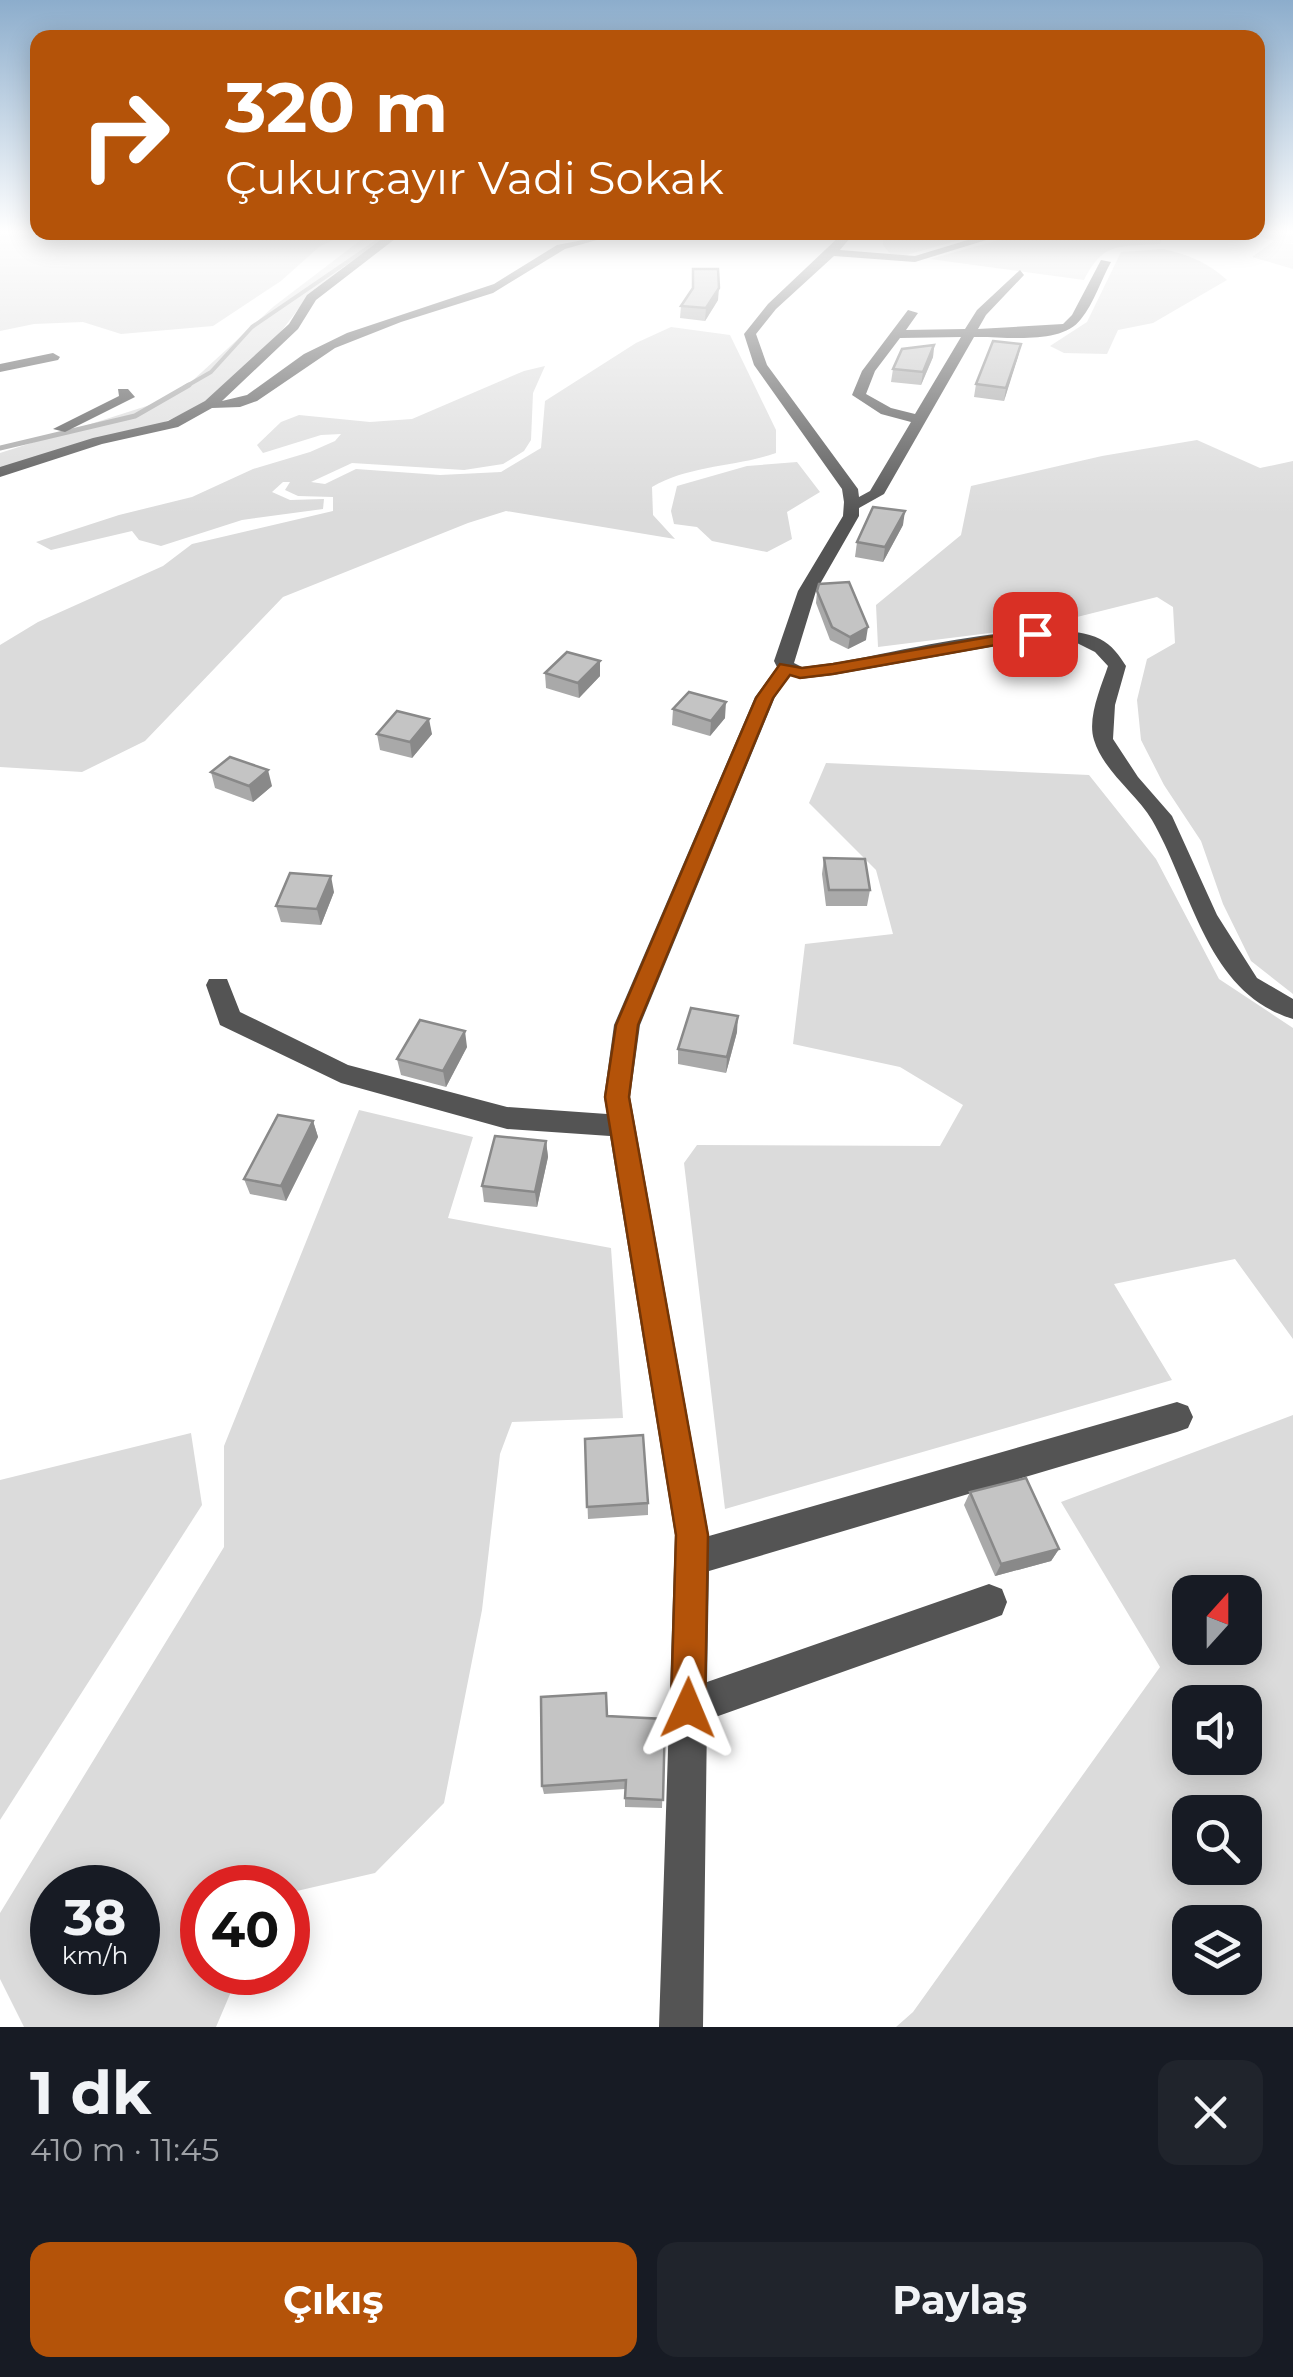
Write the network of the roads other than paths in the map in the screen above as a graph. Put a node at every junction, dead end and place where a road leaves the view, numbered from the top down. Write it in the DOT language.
graph roads {
  1 [pos="294,326"];
  2 [pos="384,326"];
  3 [pos="757,326"];
  4 [pos="902,326"];
  5 [pos="973,326"];
  6 [pos="1068,326"];
  7 [pos="896,334"];
  8 [pos="968,335"];
  9 [pos="53,357"];
  10 [pos="0,368"];
  11 [pos="123,392"];
  12 [pos="210,404"];
  13 [pos="920,420"];
  14 [pos="121,436"];
  15 [pos="0,472"];
  16 [pos="852,502"];
  17 [pos="786,667"];
  18 [pos="218,985"];
  19 [pos="1293,1010"];
  20 [pos="622,1126"];
  21 [pos="1177,1417"];
  22 [pos="692,1559"];
  23 [pos="989,1602"];
  24 [pos="688,1708"];
  25 [pos="681,2027"];
  1 -- 12 [label="street"];
  2 -- 12 [label="street"];
  3 -- 16 [label="street"];
  4 -- 7 [label="street"];
  5 -- 8 [label="street"];
  6 -- 8 [label="street"];
  7 -- 8 [label="street"];
  7 -- 13 [label="street"];
  8 -- 13 [label="street"];
  9 -- 10 [label="street"];
  11 -- 14 [label="street"];
  12 -- 14 [label="street"];
  13 -- 16 [label="street"];
  14 -- 15 [label="street"];
  16 -- 17 [label="street"];
  17 -- 19 [label="street"];
  17 -- 20 [label="street"];
  18 -- 20 [label="street"];
  20 -- 22 [label="street"];
  21 -- 22 [label="street"];
  22 -- 24 [label="street"];
  23 -- 24 [label="street"];
  24 -- 25 [label="street"];
}
